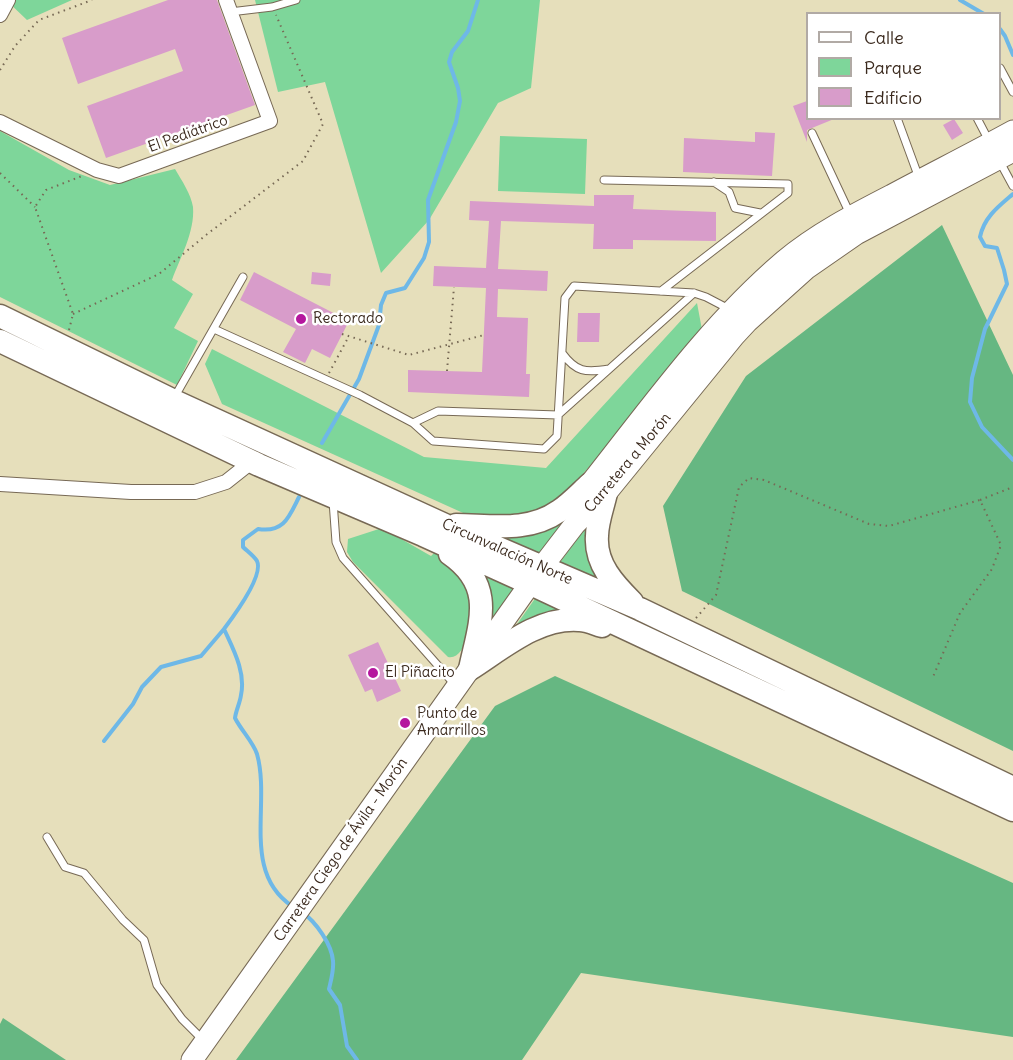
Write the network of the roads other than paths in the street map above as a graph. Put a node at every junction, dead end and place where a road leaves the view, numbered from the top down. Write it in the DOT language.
graph roads {
  1 [pos="8,0"];
  2 [pos="296,0"];
  3 [pos="228,6"];
  4 [pos="0,15"];
  5 [pos="1001,71"];
  6 [pos="1013,92"];
  7 [pos="898,120"];
  8 [pos="978,120"];
  9 [pos="0,122"];
  10 [pos="1013,131"];
  11 [pos="812,133"];
  12 [pos="1001,151"];
  13 [pos="604,180"];
  14 [pos="920,180"];
  15 [pos="714,182"];
  16 [pos="1013,186"];
  17 [pos="760,213"];
  18 [pos="851,216"];
  19 [pos="243,277"];
  20 [pos="661,291"];
  21 [pos="694,293"];
  22 [pos="0,316"];
  23 [pos="739,316"];
  24 [pos="214,329"];
  25 [pos="0,341"];
  26 [pos="562,353"];
  27 [pos="609,369"];
  28 [pos="168,410"];
  29 [pos="558,415"];
  30 [pos="413,423"];
  31 [pos="270,445"];
  32 [pos="253,462"];
  33 [pos="335,475"];
  34 [pos="0,484"];
  35 [pos="598,489"];
  36 [pos="333,498"];
  37 [pos="575,524"];
  38 [pos="445,525"];
  39 [pos="423,535"];
  40 [pos="536,576"];
  41 [pos="640,609"];
  42 [pos="652,640"];
  43 [pos="464,678"];
  44 [pos="1013,788"];
  45 [pos="1013,810"];
  46 [pos="47,837"];
  47 [pos="205,1042"];
  48 [pos="192,1060"];
  1 -- 4 [label="street"];
  2 -- 3 [label="lane"];
  3 -- 9 [label="street, El Pediátrico"];
  5 -- 6 [label="lane"];
  7 -- 14 [label="lane"];
  8 -- 12 [label="lane"];
  10 -- 12 [label="main road, Carretera a Morón"];
  11 -- 18 [label="lane"];
  12 -- 14 [label="main road, Carretera a Morón"];
  12 -- 16 [label="lane"];
  12 -- 23 [label="main road, Carretera a Morón"];
  13 -- 15 [label="lane"];
  14 -- 18 [label="main road, Carretera a Morón"];
  15 -- 17 [label="lane"];
  15 -- 17 [label="lane"];
  17 -- 20 [label="lane"];
  18 -- 23 [label="main road, Carretera a Morón"];
  19 -- 24 [label="lane"];
  20 -- 21 [label="lane"];
  20 -- 26 [label="lane"];
  21 -- 23 [label="lane"];
  21 -- 27 [label="lane"];
  22 -- 28 [label="highway, Circunvalación Norte"];
  23 -- 35 [label="main road, Carretera a Morón"];
  24 -- 28 [label="lane"];
  24 -- 30 [label="lane"];
  25 -- 28 [label="highway, Circunvalación Norte"];
  26 -- 27 [label="lane"];
  26 -- 29 [label="lane"];
  27 -- 29 [label="lane"];
  28 -- 31 [label="highway, Circunvalación Norte"];
  28 -- 32 [label="highway, Circunvalación Norte"];
  29 -- 30 [label="lane"];
  29 -- 30 [label="lane"];
  31 -- 32 [label="street"];
  31 -- 33 [label="highway, Circunvalación Norte"];
  32 -- 34 [label="street"];
  32 -- 36 [label="highway, Circunvalación Norte"];
  33 -- 36 [label="lane"];
  33 -- 38 [label="highway, Circunvalación Norte"];
  35 -- 37 [label="main road, Carretera a Morón"];
  35 -- 38 [label="highway"];
  35 -- 41 [label="highway"];
  36 -- 39 [label="highway, Circunvalación Norte"];
  36 -- 43 [label="lane"];
  37 -- 40 [label="main road, Carretera Ciego de Ávila - Morón"];
  38 -- 40 [label="highway, Circunvalación Norte"];
  39 -- 40 [label="highway, Circunvalación Norte"];
  39 -- 43 [label="highway"];
  40 -- 41 [label="highway, Circunvalación Norte"];
  40 -- 42 [label="highway, Circunvalación Norte"];
  40 -- 43 [label="main road, Carretera Ciego de Ávila - Morón"];
  41 -- 44 [label="highway, Circunvalación Norte"];
  42 -- 43 [label="highway"];
  42 -- 45 [label="highway, Circunvalación Norte"];
  43 -- 47 [label="main road, Carretera Ciego de Ávila - Morón"];
  46 -- 47 [label="lane"];
  47 -- 48 [label="main road, Carretera Ciego de Ávila - Morón"];
}
